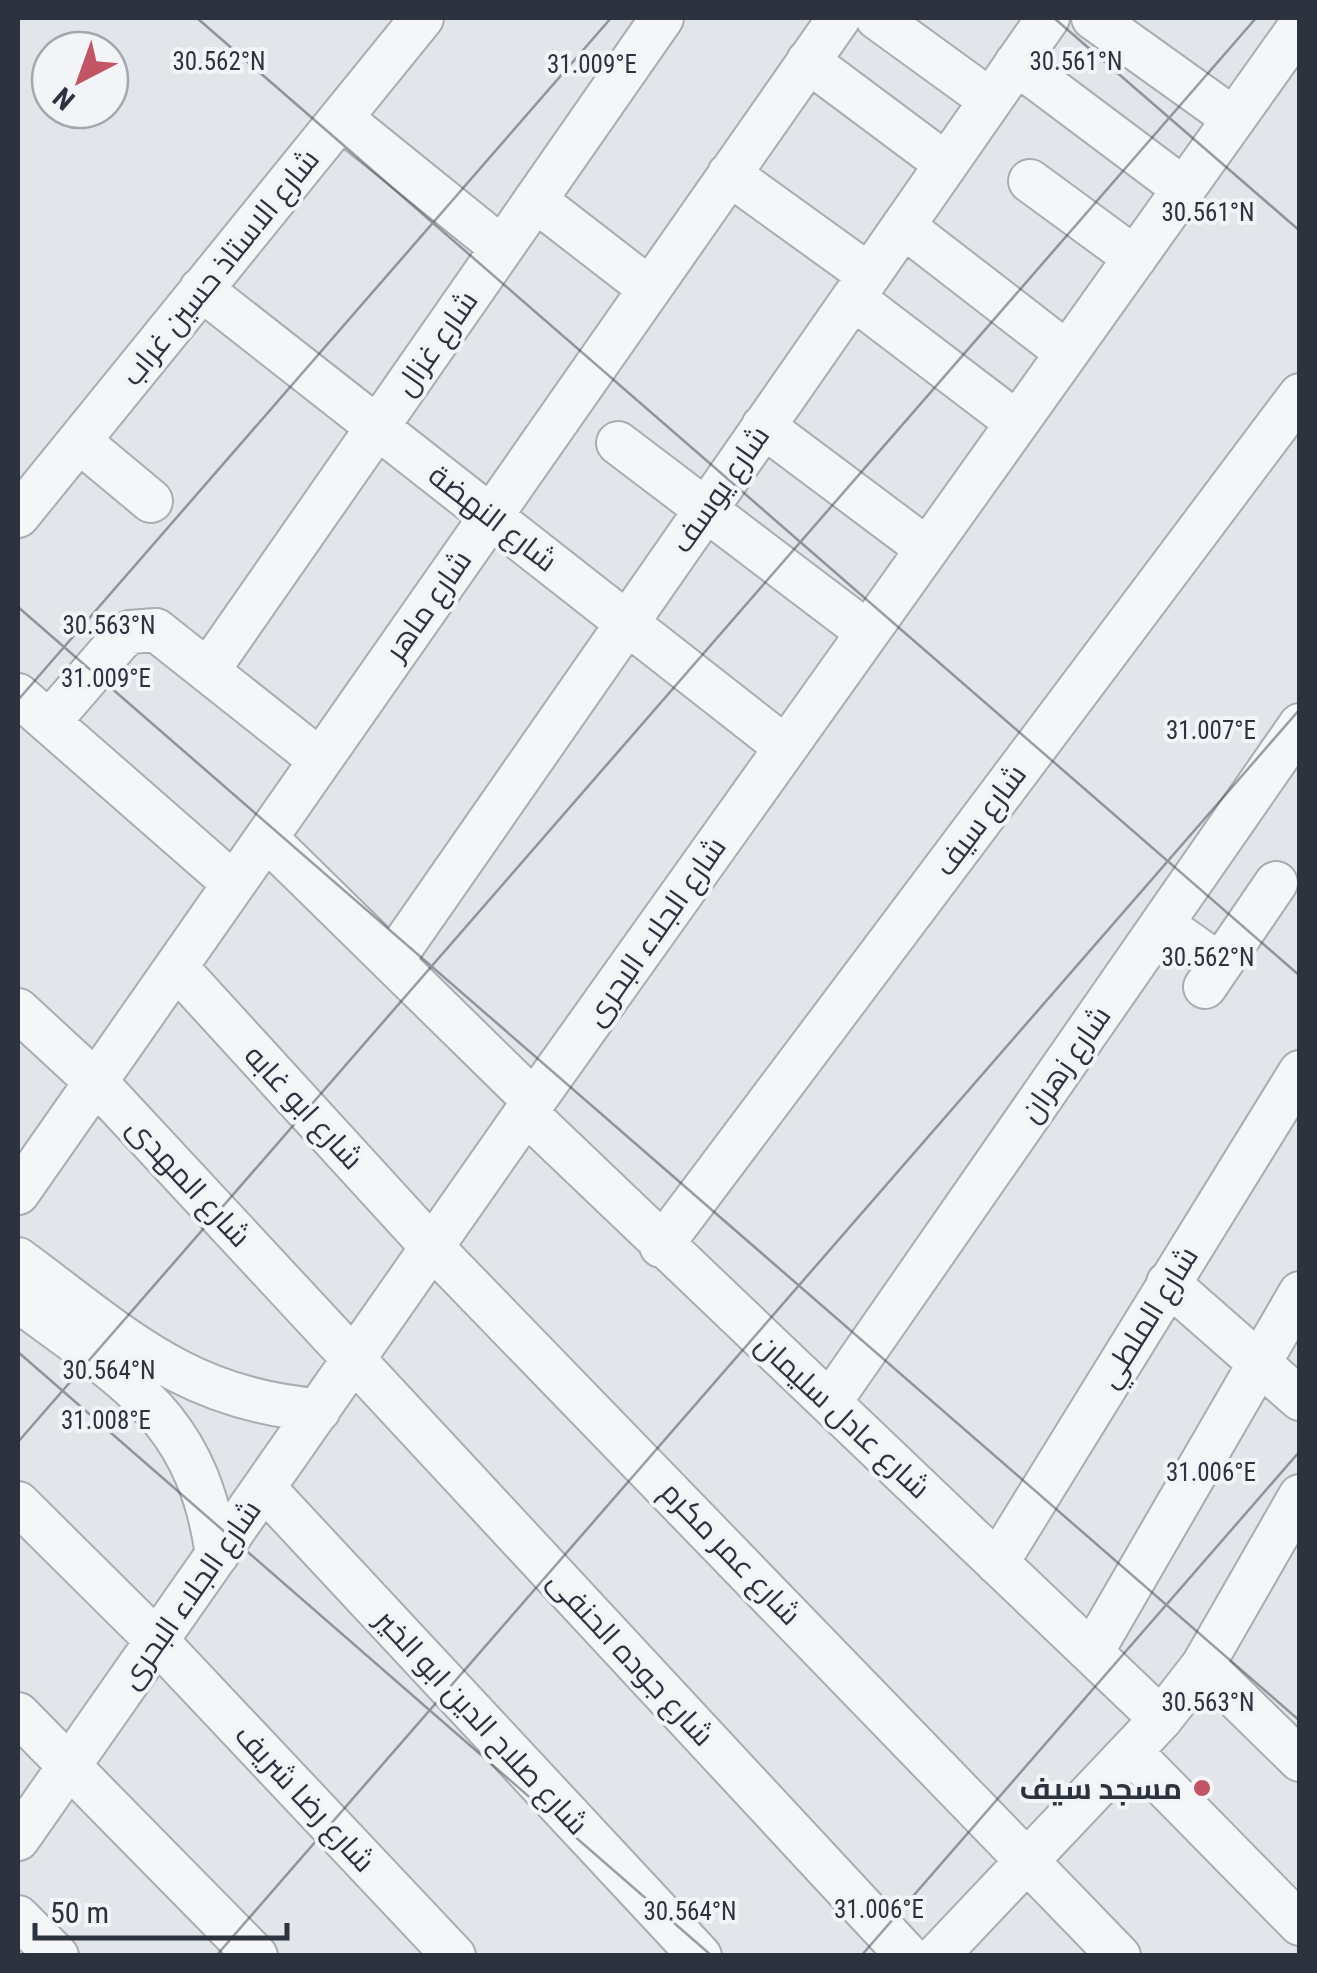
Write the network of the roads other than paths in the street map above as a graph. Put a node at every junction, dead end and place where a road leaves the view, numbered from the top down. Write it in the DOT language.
graph roads {
  1 [pos="422,18"];
  2 [pos="662,18"];
  3 [pos="839,18"];
  4 [pos="877,18"];
  5 [pos="1048,18"];
  6 [pos="1093,18"];
  7 [pos="1300,26"];
  8 [pos="808,62"];
  9 [pos="1016,63"];
  10 [pos="990,100"];
  11 [pos="340,118"];
  12 [pos="1234,119"];
  13 [pos="946,164"];
  14 [pos="730,174"];
  15 [pos="1030,181"];
  16 [pos="1184,189"];
  17 [pos="536,200"];
  18 [pos="902,226"];
  19 [pos="502,248"];
  20 [pos="1135,258"];
  21 [pos="861,286"];
  22 [pos="202,289"];
  23 [pos="650,289"];
  24 [pos="1066,352"];
  25 [pos="1300,394"];
  26 [pos="1016,422"];
  27 [pos="764,426"];
  28 [pos="378,427"];
  29 [pos="78,441"];
  30 [pos="618,443"];
  31 [pos="151,500"];
  32 [pos="706,510"];
  33 [pos="18,516"];
  34 [pos="491,516"];
  35 [pos="926,548"];
  36 [pos="628,624"];
  37 [pos="867,632"];
  38 [pos="209,668"];
  39 [pos="18,694"];
  40 [pos="49,722"];
  41 [pos="1300,725"];
  42 [pos="785,747"];
  43 [pos="320,760"];
  44 [pos="266,838"];
  45 [pos="1276,882"];
  46 [pos="234,884"];
  47 [pos="1162,924"];
  48 [pos="392,961"];
  49 [pos="176,967"];
  50 [pos="18,1010"];
  51 [pos="1300,1072"];
  52 [pos="96,1082"];
  53 [pos="530,1107"];
  54 [pos="18,1194"];
  55 [pos="661,1246"];
  56 [pos="432,1247"];
  57 [pos="18,1259"];
  58 [pos="1168,1283"];
  59 [pos="1300,1292"];
  60 [pos="18,1300"];
  61 [pos="93,1335"];
  62 [pos="353,1360"];
  63 [pos="1260,1362"];
  64 [pos="1300,1399"];
  65 [pos="830,1402"];
  66 [pos="318,1410"];
  67 [pos="264,1488"];
  68 [pos="1300,1496"];
  69 [pos="18,1504"];
  70 [pos="216,1556"];
  71 [pos="997,1562"];
  72 [pos="157,1641"];
  73 [pos="1092,1652"];
  74 [pos="1203,1665"];
  75 [pos="18,1714"];
  76 [pos="1161,1719"];
  77 [pos="1132,1754"];
  78 [pos="1300,1760"];
  79 [pos="69,1766"];
  80 [pos="18,1840"];
  81 [pos="1029,1860"];
  82 [pos="18,1917"];
  83 [pos="1300,1924"];
  84 [pos="57,1956"];
  85 [pos="256,1956"];
  86 [pos="454,1956"];
  87 [pos="700,1956"];
  88 [pos="908,1956"];
  89 [pos="938,1956"];
  90 [pos="1119,1956"];
  1 -- 11 [label="street, شارع الاستاذ حسين غراب"];
  2 -- 17 [label="street, شارع غزال"];
  3 -- 8 [label="street, شارع ماهر"];
  4 -- 10 [label="street"];
  5 -- 9 [label="street, شارع يوسف"];
  6 -- 12 [label="street"];
  7 -- 12 [label="street, شارع الجلاء البحرى"];
  8 -- 13 [label="street"];
  8 -- 14 [label="street, شارع ماهر"];
  9 -- 10 [label="street, شارع يوسف"];
  9 -- 16 [label="street"];
  10 -- 13 [label="street, شارع يوسف"];
  11 -- 19 [label="street"];
  11 -- 22 [label="street, شارع الاستاذ حسين غراب"];
  12 -- 16 [label="street, شارع الجلاء البحرى"];
  13 -- 18 [label="street, شارع يوسف"];
  14 -- 21 [label="street"];
  14 -- 23 [label="street, شارع ماهر"];
  15 -- 20 [label="street"];
  16 -- 20 [label="street, شارع الجلاء البحرى"];
  17 -- 19 [label="street, شارع غزال"];
  17 -- 23 [label="street"];
  18 -- 21 [label="street, شارع يوسف"];
  18 -- 24 [label="street"];
  19 -- 28 [label="street, شارع غزال"];
  20 -- 24 [label="street, شارع الجلاء البحرى"];
  21 -- 26 [label="street"];
  21 -- 27 [label="street, شارع يوسف"];
  22 -- 28 [label="street, شارع النهضة"];
  22 -- 29 [label="street, شارع الاستاذ حسين غراب"];
  23 -- 34 [label="street, شارع ماهر"];
  24 -- 26 [label="street, شارع الجلاء البحرى"];
  25 -- 55 [label="street, شارع سيف"];
  26 -- 35 [label="street, شارع الجلاء البحرى"];
  27 -- 32 [label="street, شارع يوسف"];
  27 -- 35 [label="street"];
  28 -- 34 [label="street, شارع النهضة"];
  28 -- 38 [label="street, شارع غزال"];
  29 -- 31 [label="street"];
  29 -- 33 [label="street, شارع الاستاذ حسين غراب"];
  30 -- 32 [label="street"];
  32 -- 36 [label="street, شارع يوسف"];
  32 -- 37 [label="street"];
  34 -- 36 [label="street, شارع النهضة"];
  34 -- 43 [label="street, شارع ماهر"];
  35 -- 37 [label="street, شارع الجلاء البحرى"];
  36 -- 42 [label="street, شارع النهضة"];
  36 -- 48 [label="street, شارع يوسف"];
  37 -- 42 [label="street, شارع الجلاء البحرى"];
  38 -- 40 [label="street"];
  38 -- 43 [label="street"];
  39 -- 40 [label="street"];
  40 -- 46 [label="street"];
  41 -- 47 [label="street, شارع زهران"];
  42 -- 53 [label="street, شارع الجلاء البحرى"];
  43 -- 44 [label="street, شارع ماهر"];
  44 -- 46 [label="street, شارع ماهر"];
  44 -- 48 [label="street, شارع عادل سليمان"];
  45 -- 47 [label="street"];
  46 -- 49 [label="street, شارع ماهر"];
  47 -- 65 [label="street, شارع زهران"];
  48 -- 53 [label="street, شارع عادل سليمان"];
  49 -- 52 [label="street, شارع ماهر"];
  49 -- 56 [label="street, شارع ابو غابه"];
  50 -- 52 [label="street, شارع المهدى"];
  51 -- 58 [label="street, شارع الملطي"];
  52 -- 54 [label="street, شارع ماهر"];
  52 -- 62 [label="street, شارع المهدى"];
  53 -- 55 [label="street, شارع عادل سليمان"];
  53 -- 56 [label="street, شارع الجلاء البحرى"];
  55 -- 65 [label="street, شارع عادل سليمان"];
  56 -- 62 [label="street, شارع الجلاء البحرى"];
  56 -- 81 [label="street, شارع عمر مكرم"];
  57 -- 61 [label="street"];
  58 -- 63 [label="street"];
  58 -- 71 [label="street, شارع الملطي"];
  59 -- 63 [label="street"];
  60 -- 61 [label="street"];
  61 -- 66 [label="street"];
  61 -- 70 [label="street"];
  62 -- 66 [label="street, شارع الجلاء البحرى"];
  62 -- 88 [label="street, شارع جوده الحنفى"];
  63 -- 64 [label="street"];
  63 -- 73 [label="street"];
  65 -- 71 [label="street, شارع عادل سليمان"];
  66 -- 67 [label="street, شارع الجلاء البحرى"];
  67 -- 70 [label="street, شارع الجلاء البحرى"];
  67 -- 87 [label="street, شارع صلاح الدين ابو الخير"];
  68 -- 74 [label="street"];
  69 -- 72 [label="street, شارع رضا شريف"];
  70 -- 72 [label="street, شارع الجلاء البحرى"];
  71 -- 73 [label="street, شارع عادل سليمان"];
  72 -- 79 [label="street, شارع الجلاء البحرى"];
  72 -- 86 [label="street, شارع رضا شريف"];
  73 -- 76 [label="street, شارع عادل سليمان"];
  74 -- 76 [label="street"];
  74 -- 78 [label="street"];
  75 -- 79 [label="street"];
  76 -- 77 [label="street"];
  77 -- 81 [label="street"];
  77 -- 83 [label="street"];
  79 -- 80 [label="street, شارع الجلاء البحرى"];
  79 -- 85 [label="street"];
  81 -- 89 [label="street"];
  81 -- 90 [label="street, شارع عمر مكرم"];
  82 -- 84 [label="street"];
}
